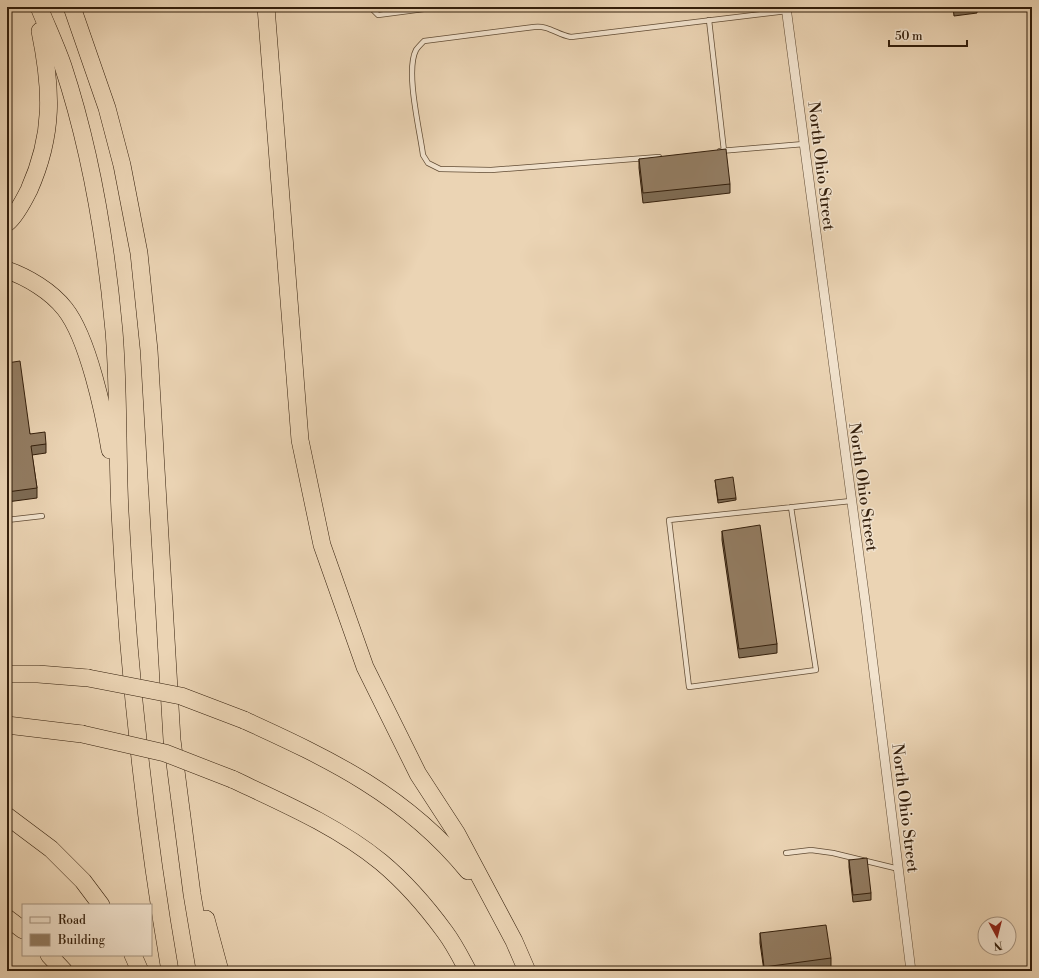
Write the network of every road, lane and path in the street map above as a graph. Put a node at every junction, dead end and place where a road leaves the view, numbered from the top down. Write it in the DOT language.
graph roads {
  1 [pos="35,7"];
  2 [pos="39,7"];
  3 [pos="72,7"];
  4 [pos="266,7"];
  5 [pos="370,7"];
  6 [pos="439,7"];
  7 [pos="786,9"];
  8 [pos="709,20"];
  9 [pos="804,144"];
  10 [pos="724,151"];
  11 [pos="716,152"];
  12 [pos="662,156"];
  13 [pos="7,223"];
  14 [pos="7,270"];
  15 [pos="851,501"];
  16 [pos="791,507"];
  17 [pos="120,512"];
  18 [pos="42,516"];
  19 [pos="7,520"];
  20 [pos="7,674"];
  21 [pos="7,725"];
  22 [pos="181,812"];
  23 [pos="7,816"];
  24 [pos="786,853"];
  25 [pos="898,869"];
  26 [pos="491,900"];
  27 [pos="101,904"];
  28 [pos="7,918"];
  29 [pos="22,929"];
  30 [pos="50,956"];
  31 [pos="132,956"];
  32 [pos="64,971"];
  33 [pos="140,971"];
  34 [pos="170,971"];
  35 [pos="205,971"];
  36 [pos="220,971"];
  37 [pos="468,971"];
  38 [pos="527,971"];
  39 [pos="911,971"];
  1 -- 13 [label="highway"];
  2 -- 17 [label="highway"];
  3 -- 22 [label="highway"];
  4 -- 26 [label="highway"];
  5 -- 6 [label="lane"];
  7 -- 8 [label="lane"];
  7 -- 9 [label="street, North Ohio Street"];
  8 -- 10 [label="lane"];
  8 -- 12 [label="lane"];
  9 -- 10 [label="lane"];
  9 -- 15 [label="street, North Ohio Street"];
  10 -- 11 [label="lane"];
  14 -- 17 [label="highway"];
  15 -- 16 [label="lane"];
  15 -- 25 [label="street, North Ohio Street"];
  16 -- 16 [label="lane"];
  17 -- 34 [label="highway"];
  18 -- 19 [label="lane"];
  20 -- 26 [label="highway, bridge"];
  21 -- 37 [label="highway, bridge"];
  22 -- 35 [label="highway"];
  22 -- 36 [label="highway"];
  23 -- 27 [label="highway"];
  24 -- 25 [label="lane"];
  25 -- 39 [label="street, North Ohio Street"];
  26 -- 38 [label="highway"];
  28 -- 29 [label="highway"];
  30 -- 32 [label="highway"];
  31 -- 33 [label="highway"];
}
